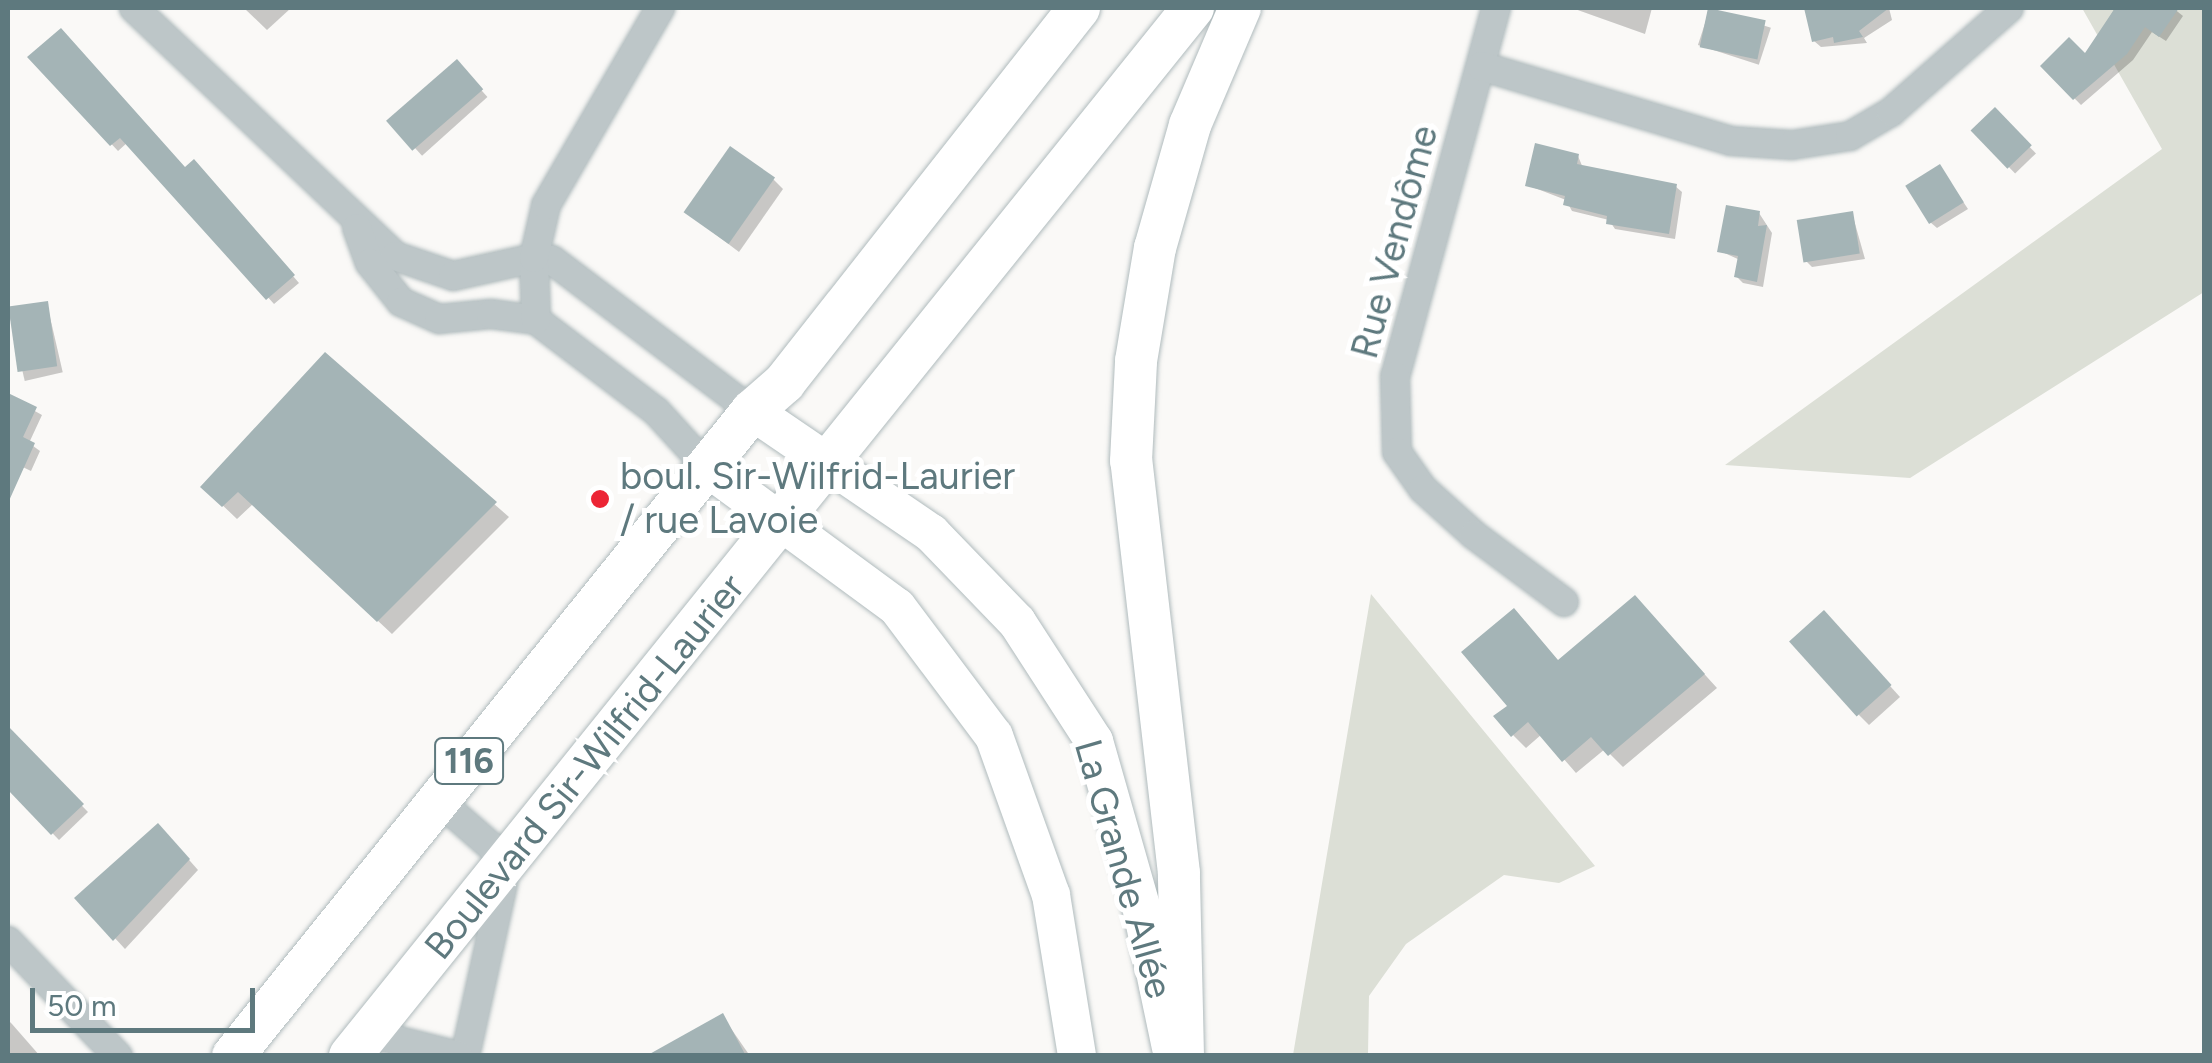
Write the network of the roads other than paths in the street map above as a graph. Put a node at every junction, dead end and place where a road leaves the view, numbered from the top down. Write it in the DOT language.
graph roads {
  1 [pos="134,8"];
  2 [pos="660,8"];
  3 [pos="1080,8"];
  4 [pos="1193,8"];
  5 [pos="1240,8"];
  6 [pos="1496,8"];
  7 [pos="2010,8"];
  8 [pos="1481,66"];
  9 [pos="356,226"];
  10 [pos="534,258"];
  11 [pos="536,320"];
  12 [pos="752,411"];
  13 [pos="830,461"];
  14 [pos="709,469"];
  15 [pos="782,526"];
  16 [pos="1564,602"];
  17 [pos="438,800"];
  18 [pos="508,861"];
  19 [pos="8,941"];
  20 [pos="359,1044"];
  21 [pos="118,1056"];
  22 [pos="233,1056"];
  23 [pos="462,1056"];
  24 [pos="1077,1056"];
  25 [pos="1172,1056"];
  26 [pos="1183,1056"];
  1 -- 9 [label="street"];
  2 -- 10 [label="street"];
  3 -- 12 [label="main road, 116"];
  4 -- 13 [label="main road, Boulevard Sir-Wilfrid-Laurier / 116"];
  5 -- 26 [label="main road"];
  6 -- 8 [label="street, Rue Vendôme"];
  7 -- 8 [label="street"];
  8 -- 16 [label="street, Rue Vendôme"];
  9 -- 10 [label="street"];
  9 -- 11 [label="street"];
  10 -- 11 [label="street"];
  10 -- 12 [label="street"];
  11 -- 14 [label="street"];
  12 -- 13 [label="street, La Grande Allée"];
  12 -- 14 [label="main road, 116"];
  13 -- 15 [label="main road, Boulevard Sir-Wilfrid-Laurier / 116"];
  13 -- 25 [label="street, La Grande Allée"];
  14 -- 15 [label="street, La Grande Allée"];
  14 -- 17 [label="main road, 116"];
  15 -- 18 [label="main road, Boulevard Sir-Wilfrid-Laurier / 116"];
  15 -- 24 [label="street, La Grande Allée"];
  17 -- 18 [label="street"];
  17 -- 22 [label="main road, 116"];
  18 -- 20 [label="main road, Boulevard Sir-Wilfrid-Laurier / 116"];
  18 -- 23 [label="street"];
  19 -- 21 [label="street"];
  20 -- 23 [label="street"];
}
